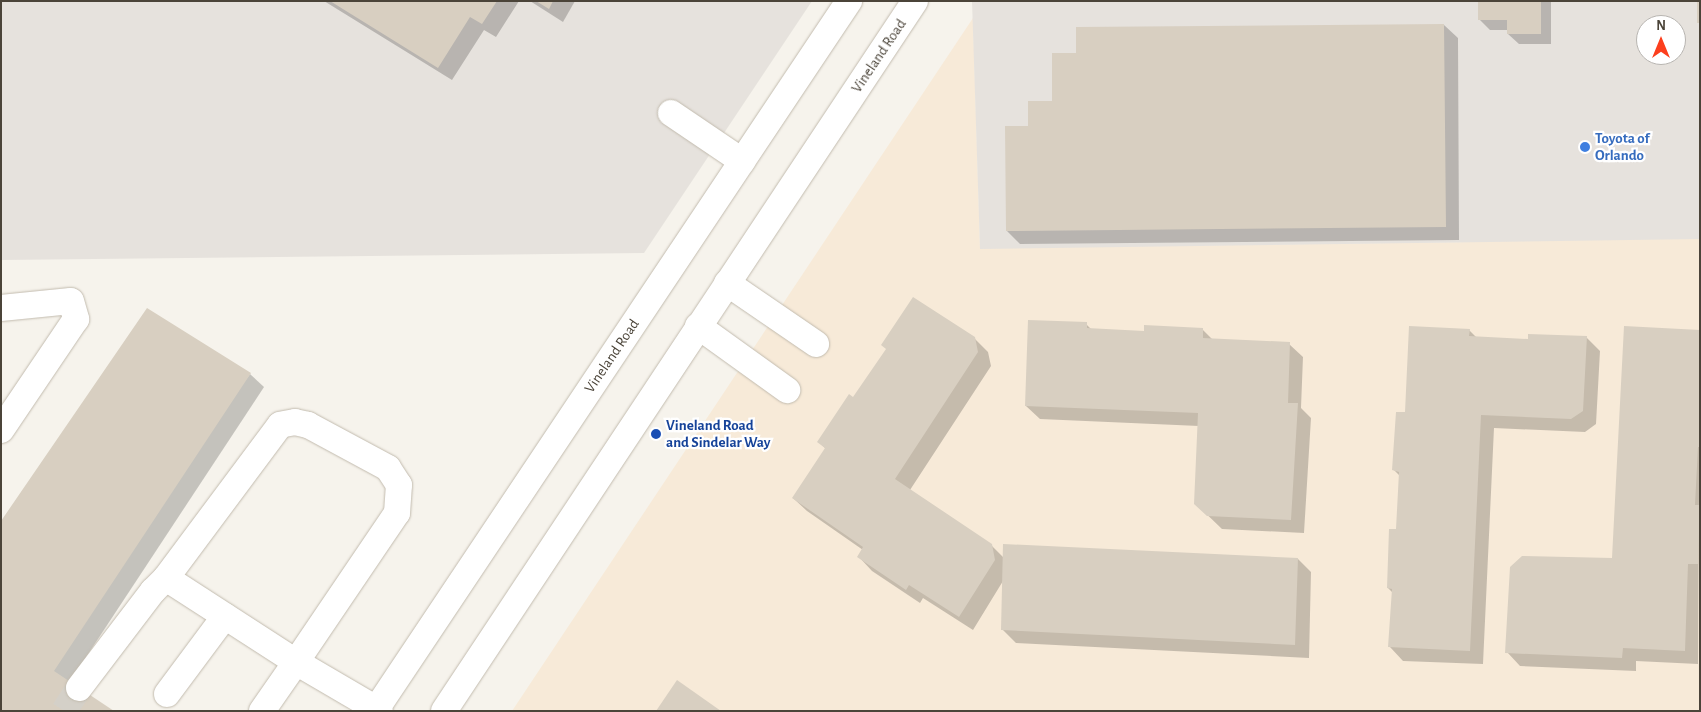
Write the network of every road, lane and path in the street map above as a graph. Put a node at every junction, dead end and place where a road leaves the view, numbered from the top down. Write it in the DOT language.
graph roads {
  1 [pos="849,1"];
  2 [pos="916,1"];
  3 [pos="672,114"];
  4 [pos="742,161"];
  5 [pos="727,283"];
  6 [pos="1,308"];
  7 [pos="698,326"];
  8 [pos="816,344"];
  9 [pos="787,390"];
  10 [pos="1,430"];
  11 [pos="166,578"];
  12 [pos="225,616"];
  13 [pos="296,662"];
  14 [pos="79,688"];
  15 [pos="167,694"];
  16 [pos="377,710"];
  17 [pos="262,711"];
  18 [pos="444,711"];
  1 -- 4 [label="street, Vineland Road"];
  2 -- 5 [label="street, Vineland Road"];
  3 -- 4 [label="street"];
  4 -- 16 [label="street, Vineland Road"];
  5 -- 7 [label="street, Vineland Road"];
  5 -- 8 [label="street"];
  6 -- 10 [label="street"];
  7 -- 9 [label="street"];
  7 -- 18 [label="street, Vineland Road"];
  11 -- 12 [label="street"];
  11 -- 13 [label="street"];
  11 -- 14 [label="street"];
  12 -- 13 [label="street"];
  12 -- 15 [label="street"];
  13 -- 16 [label="street"];
  13 -- 17 [label="street"];
}
